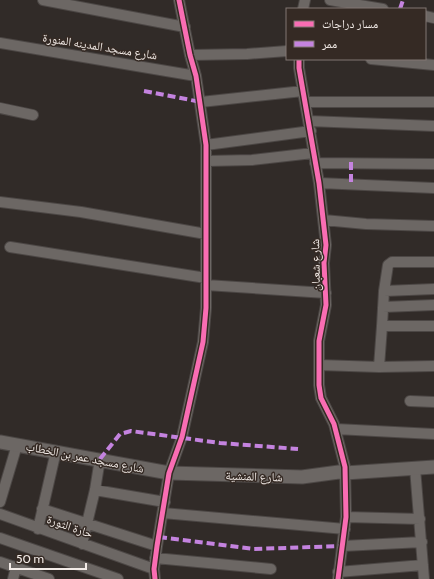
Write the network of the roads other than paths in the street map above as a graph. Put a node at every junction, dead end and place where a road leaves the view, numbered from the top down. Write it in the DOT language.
graph roads {
  1 [pos="43,0"];
  2 [pos="179,0"];
  3 [pos="330,0"];
  4 [pos="377,8"];
  5 [pos="185,27"];
  6 [pos="0,43"];
  7 [pos="286,51"];
  8 [pos="190,55"];
  9 [pos="299,60"];
  10 [pos="382,60"];
  11 [pos="434,65"];
  12 [pos="196,76"];
  13 [pos="303,91"];
  14 [pos="201,102"];
  15 [pos="306,102"];
  16 [pos="434,102"];
  17 [pos="0,108"];
  18 [pos="32,115"];
  19 [pos="310,126"];
  20 [pos="434,126"];
  21 [pos="206,145"];
  22 [pos="314,158"];
  23 [pos="206,161"];
  24 [pos="434,164"];
  25 [pos="319,183"];
  26 [pos="434,188"];
  27 [pos="0,202"];
  28 [pos="324,220"];
  29 [pos="434,226"];
  30 [pos="206,234"];
  31 [pos="10,247"];
  32 [pos="434,262"];
  33 [pos="206,282"];
  34 [pos="434,289"];
  35 [pos="384,292"];
  36 [pos="326,293"];
  37 [pos="434,306"];
  38 [pos="383,307"];
  39 [pos="382,326"];
  40 [pos="434,326"];
  41 [pos="319,365"];
  42 [pos="434,366"];
  43 [pos="379,367"];
  44 [pos="410,401"];
  45 [pos="434,402"];
  46 [pos="336,430"];
  47 [pos="434,434"];
  48 [pos="0,442"];
  49 [pos="17,444"];
  50 [pos="56,452"];
  51 [pos="100,459"];
  52 [pos="434,459"];
  53 [pos="434,467"];
  54 [pos="415,468"];
  55 [pos="343,471"];
  56 [pos="169,473"];
  57 [pos="95,490"];
  58 [pos="0,502"];
  59 [pos="165,502"];
  60 [pos="42,509"];
  61 [pos="163,513"];
  62 [pos="0,514"];
  63 [pos="346,517"];
  64 [pos="420,519"];
  65 [pos="87,523"];
  66 [pos="38,529"];
  67 [pos="345,529"];
  68 [pos="0,538"];
  69 [pos="422,542"];
  70 [pos="82,544"];
  71 [pos="157,546"];
  72 [pos="343,546"];
  73 [pos="0,562"];
  74 [pos="155,563"];
  75 [pos="423,565"];
  76 [pos="16,567"];
  77 [pos="271,569"];
  78 [pos="338,575"];
  79 [pos="13,579"];
  80 [pos="49,579"];
  81 [pos="118,579"];
  82 [pos="155,579"];
  83 [pos="424,579"];
  1 -- 5 [label="street"];
  2 -- 5 [label="street"];
  3 -- 4 [label="street"];
  5 -- 8 [label="street"];
  6 -- 12 [label="street, شارع مسجد المدينه المنورة"];
  7 -- 8 [label="street"];
  8 -- 12 [label="street"];
  9 -- 13 [label="street, شارع شعبان"];
  10 -- 11 [label="street"];
  12 -- 14 [label="street"];
  13 -- 14 [label="street"];
  13 -- 15 [label="street, شارع شعبان"];
  14 -- 21 [label="street"];
  15 -- 16 [label="street"];
  15 -- 19 [label="street, شارع شعبان"];
  17 -- 18 [label="street"];
  19 -- 20 [label="street"];
  19 -- 21 [label="street"];
  19 -- 22 [label="street, شارع شعبان"];
  21 -- 23 [label="street"];
  22 -- 23 [label="street"];
  22 -- 24 [label="street"];
  22 -- 25 [label="street, شارع شعبان"];
  23 -- 30 [label="street"];
  25 -- 26 [label="street"];
  25 -- 28 [label="street, شارع شعبان"];
  27 -- 30 [label="street"];
  28 -- 29 [label="street"];
  28 -- 36 [label="street, شارع شعبان"];
  30 -- 33 [label="street"];
  31 -- 33 [label="street"];
  32 -- 35 [label="street"];
  33 -- 36 [label="street"];
  33 -- 56 [label="street"];
  34 -- 35 [label="street"];
  35 -- 38 [label="street"];
  36 -- 41 [label="street, شارع شعبان"];
  37 -- 38 [label="street"];
  38 -- 39 [label="street"];
  39 -- 40 [label="street"];
  39 -- 43 [label="street"];
  41 -- 43 [label="street"];
  41 -- 46 [label="street, شارع شعبان"];
  42 -- 43 [label="street"];
  44 -- 45 [label="street"];
  46 -- 47 [label="street"];
  46 -- 55 [label="street, شارع شعبان"];
  48 -- 49 [label="street, شارع مسجد عمر بن الخطاب"];
  49 -- 50 [label="street, شارع مسجد عمر بن الخطاب"];
  49 -- 58 [label="street"];
  50 -- 51 [label="street, شارع مسجد عمر بن الخطاب"];
  50 -- 60 [label="street"];
  51 -- 56 [label="street, شارع مسجد عمر بن الخطاب"];
  51 -- 57 [label="street"];
  52 -- 55 [label="street, شارع المنشية"];
  53 -- 54 [label="street, شارع المنشية"];
  54 -- 55 [label="street, شارع المنشية"];
  54 -- 64 [label="street"];
  55 -- 56 [label="street, شارع المنشية"];
  55 -- 63 [label="street, شارع شعبان"];
  56 -- 59 [label="street"];
  57 -- 59 [label="street"];
  57 -- 65 [label="street"];
  59 -- 61 [label="street"];
  60 -- 65 [label="street"];
  60 -- 66 [label="street"];
  61 -- 67 [label="street"];
  61 -- 71 [label="street"];
  62 -- 66 [label="street, حارة الثورة"];
  63 -- 64 [label="street"];
  63 -- 67 [label="street, شارع شعبان"];
  64 -- 69 [label="street"];
  65 -- 70 [label="street"];
  65 -- 71 [label="street"];
  66 -- 70 [label="street, حارة الثورة"];
  67 -- 72 [label="street, شارع شعبان"];
  68 -- 81 [label="street"];
  69 -- 72 [label="street"];
  69 -- 75 [label="street"];
  70 -- 74 [label="street, حارة الثورة"];
  71 -- 74 [label="street"];
  72 -- 78 [label="street, شارع شعبان"];
  73 -- 76 [label="street"];
  74 -- 77 [label="street, حارة الثورة"];
  74 -- 82 [label="street"];
  75 -- 78 [label="street"];
  75 -- 83 [label="street"];
  76 -- 79 [label="street"];
  76 -- 80 [label="street"];
}
